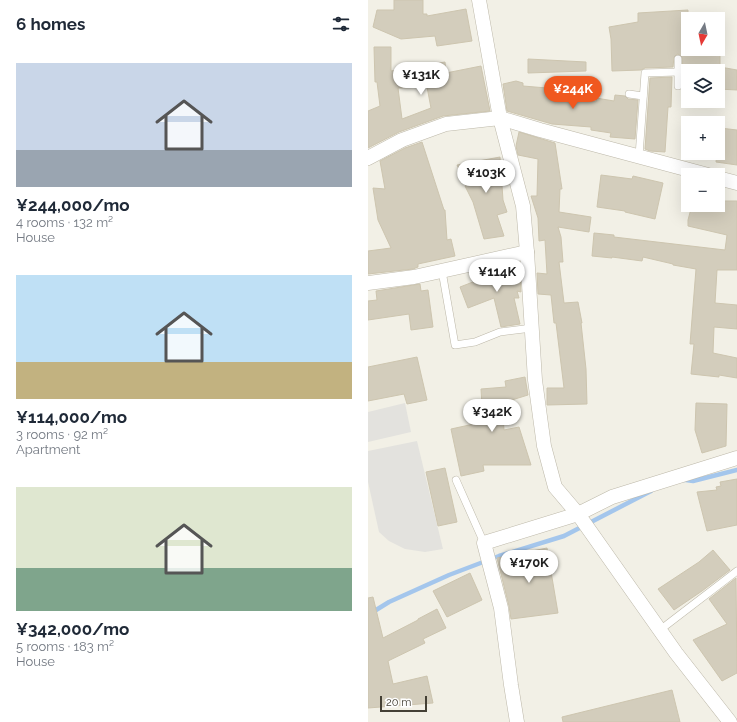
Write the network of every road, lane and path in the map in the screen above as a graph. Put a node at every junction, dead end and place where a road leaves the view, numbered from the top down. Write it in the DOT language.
graph roads {
  1 [pos="479,0"];
  2 [pos="678,59"];
  3 [pos="678,72"];
  4 [pos="678,86"];
  5 [pos="629,94"];
  6 [pos="643,96"];
  7 [pos="500,118"];
  8 [pos="639,156"];
  9 [pos="368,158"];
  10 [pos="683,168"];
  11 [pos="725,180"];
  12 [pos="737,183"];
  13 [pos="527,252"];
  14 [pos="442,271"];
  15 [pos="368,283"];
  16 [pos="532,328"];
  17 [pos="737,458"];
  18 [pos="456,480"];
  19 [pos="578,514"];
  20 [pos="485,547"];
  21 [pos="737,571"];
  22 [pos="660,630"];
  23 [pos="517,722"];
  24 [pos="730,722"];
  1 -- 7 [label="street"];
  2 -- 3 [label="lane"];
  3 -- 4 [label="lane"];
  3 -- 6 [label="lane"];
  5 -- 6 [label="lane"];
  6 -- 8 [label="lane"];
  7 -- 8 [label="street"];
  7 -- 9 [label="street"];
  7 -- 13 [label="street"];
  8 -- 10 [label="street"];
  11 -- 12 [label="street"];
  13 -- 14 [label="street"];
  13 -- 16 [label="street"];
  14 -- 15 [label="street"];
  14 -- 16 [label="lane"];
  16 -- 19 [label="street"];
  17 -- 19 [label="street"];
  18 -- 20 [label="lane"];
  19 -- 20 [label="street"];
  19 -- 22 [label="street"];
  20 -- 23 [label="street"];
  21 -- 22 [label="lane"];
  22 -- 24 [label="street"];
}
